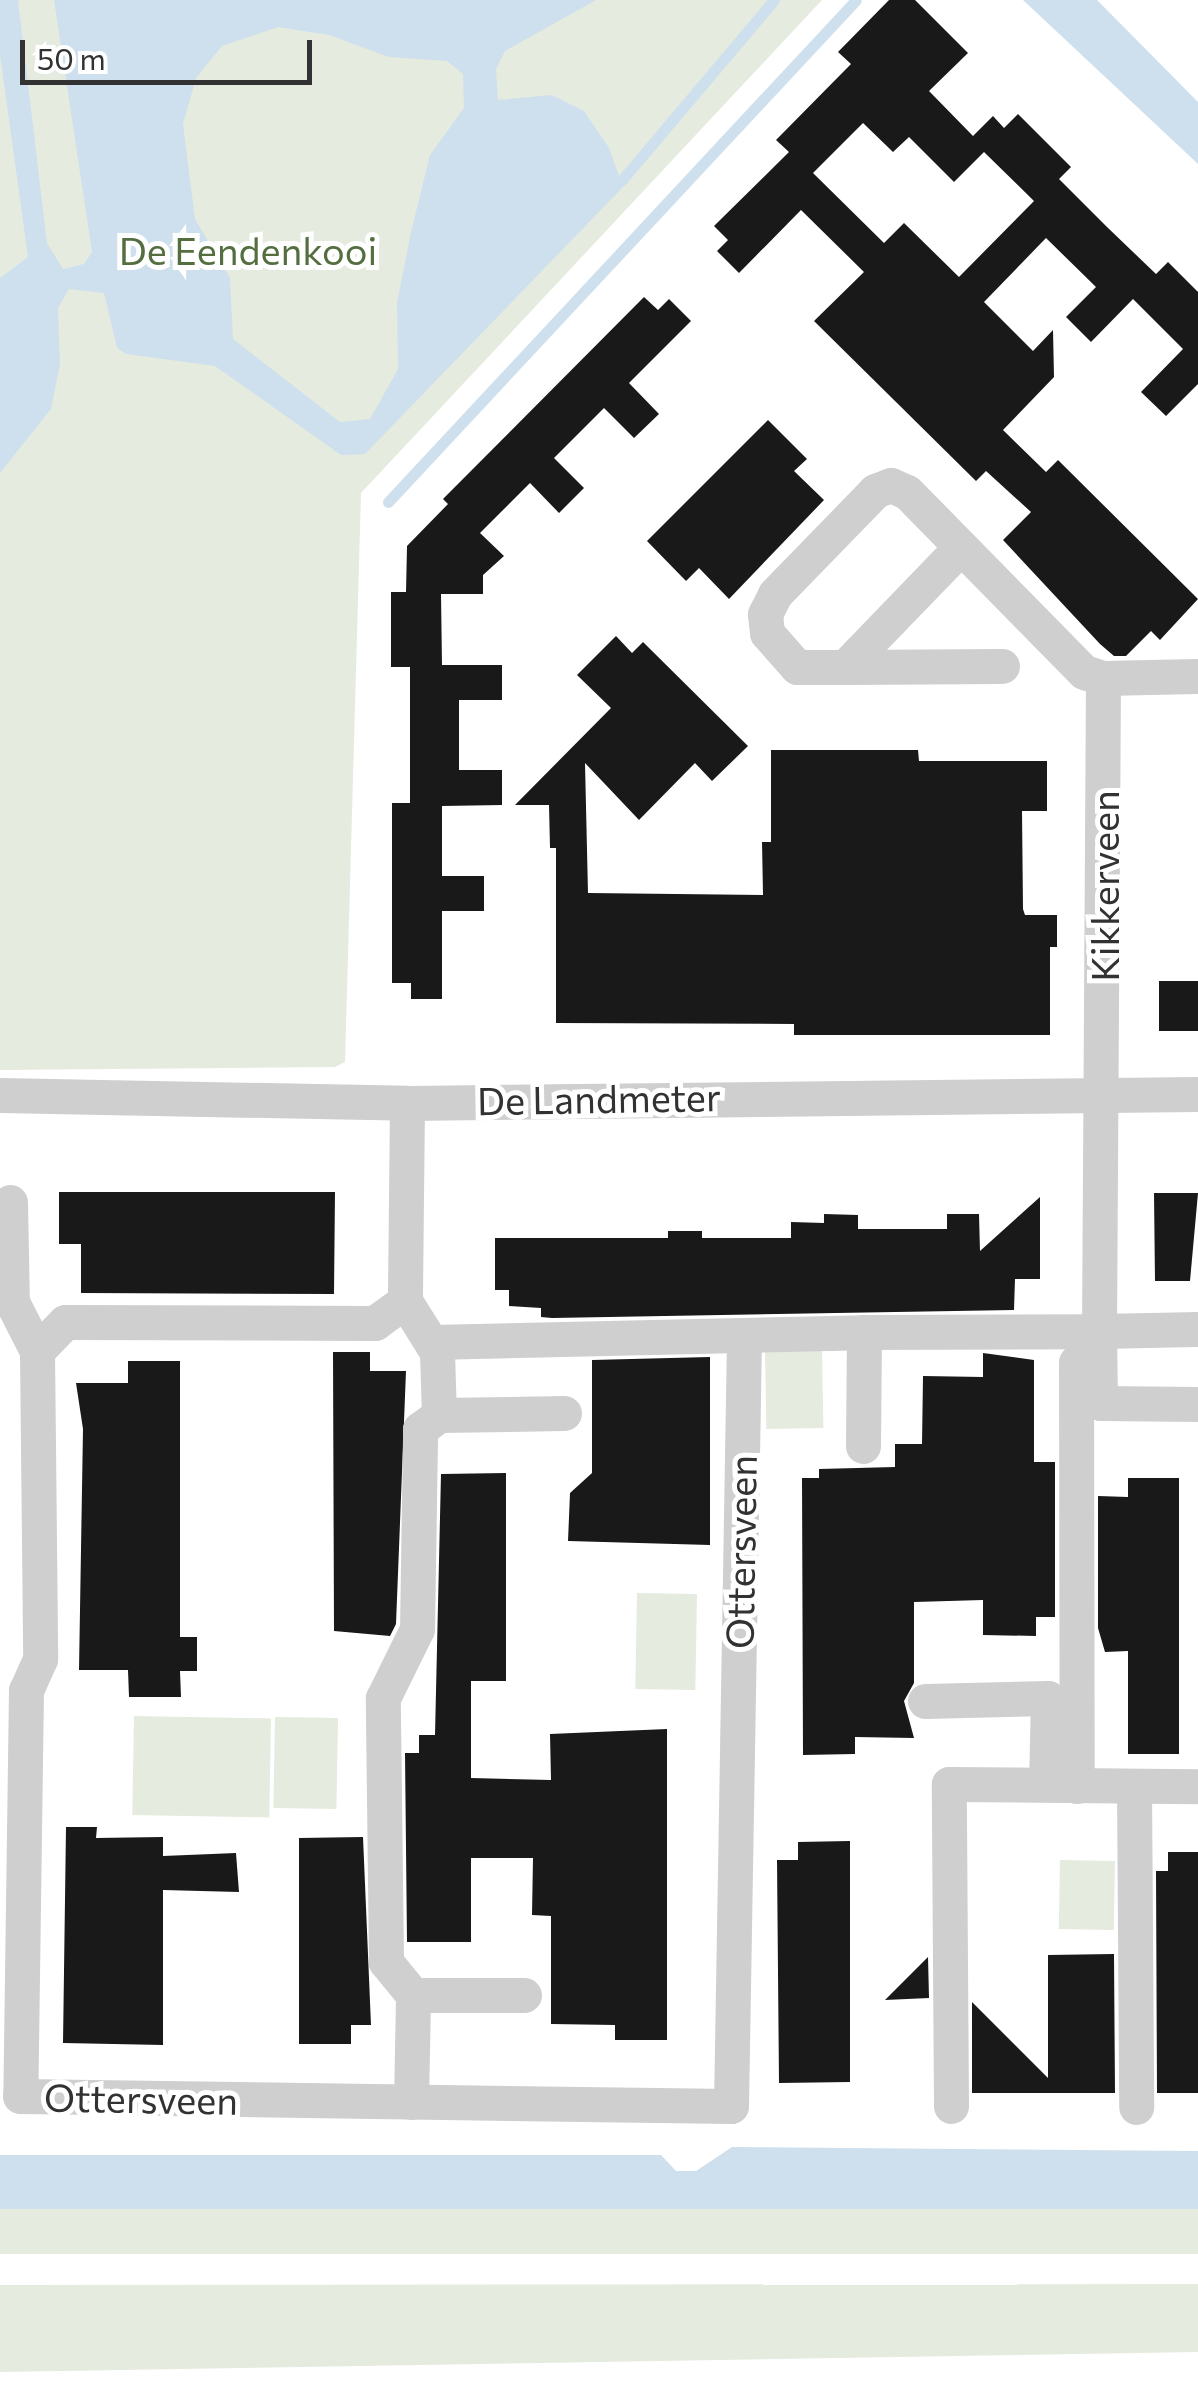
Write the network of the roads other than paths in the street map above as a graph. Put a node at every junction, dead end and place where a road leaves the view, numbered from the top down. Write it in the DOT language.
graph roads {
  1 [pos="960,548"];
  2 [pos="1002,666"];
  3 [pos="845,667"];
  4 [pos="1198,676"];
  5 [pos="1104,678"];
  6 [pos="1104,1094"];
  7 [pos="1198,1094"];
  8 [pos="0,1095"];
  9 [pos="407,1103"];
  10 [pos="10,1202"];
  11 [pos="405,1301"];
  12 [pos="1198,1330"];
  13 [pos="1088,1331"];
  14 [pos="864,1332"];
  15 [pos="744,1336"];
  16 [pos="431,1342"];
  17 [pos="37,1351"];
  18 [pos="1198,1404"];
  19 [pos="439,1414"];
  20 [pos="564,1414"];
  21 [pos="863,1446"];
  22 [pos="925,1700"];
  23 [pos="1062,1784"];
  24 [pos="1134,1786"];
  25 [pos="1198,1786"];
  26 [pos="413,1995"];
  27 [pos="524,1995"];
  28 [pos="411,2102"];
  29 [pos="951,2106"];
  30 [pos="1136,2107"];
  1 -- 3 [label="street"];
  1 -- 3 [label="street"];
  1 -- 5 [label="street"];
  2 -- 3 [label="street"];
  4 -- 5 [label="street"];
  5 -- 6 [label="street, Kikkerveen"];
  6 -- 7 [label="street, De Landmeter"];
  6 -- 9 [label="street, De Landmeter"];
  6 -- 13 [label="street"];
  8 -- 9 [label="street, De Landmeter"];
  9 -- 11 [label="street"];
  10 -- 17 [label="street, Ottersveen"];
  11 -- 16 [label="street"];
  11 -- 17 [label="street"];
  12 -- 13 [label="street"];
  13 -- 14 [label="street"];
  13 -- 18 [label="street"];
  13 -- 23 [label="street"];
  14 -- 15 [label="street"];
  14 -- 21 [label="street"];
  15 -- 16 [label="street"];
  15 -- 28 [label="street, Ottersveen"];
  16 -- 19 [label="street"];
  17 -- 28 [label="street, Ottersveen"];
  19 -- 20 [label="street"];
  19 -- 26 [label="street"];
  22 -- 23 [label="street"];
  23 -- 24 [label="street"];
  23 -- 29 [label="street"];
  24 -- 25 [label="street"];
  24 -- 30 [label="street"];
  26 -- 27 [label="street"];
  26 -- 28 [label="street"];
}
